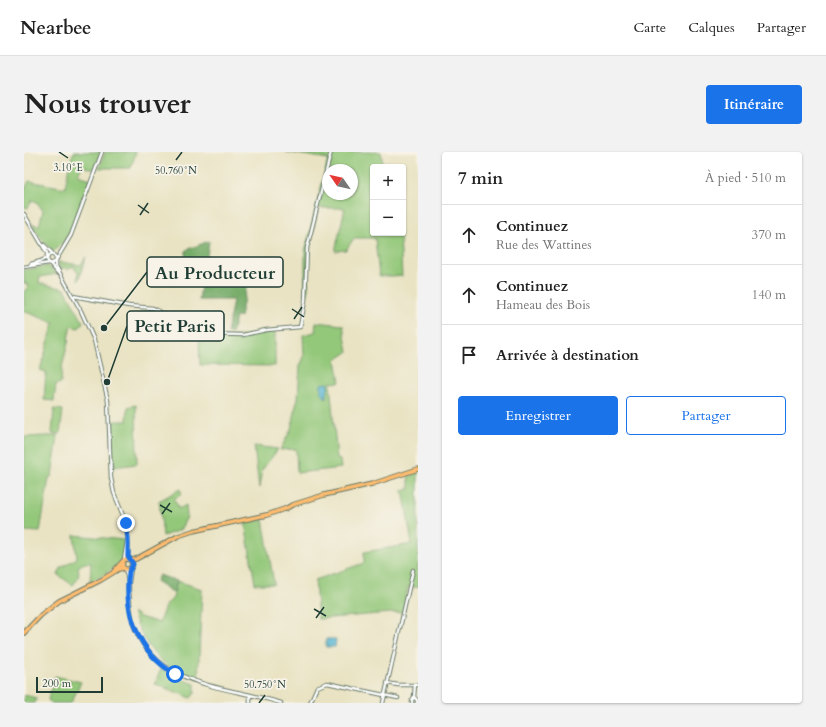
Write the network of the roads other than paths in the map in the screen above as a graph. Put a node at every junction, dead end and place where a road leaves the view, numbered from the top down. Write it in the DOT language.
graph roads {
  1 [pos="102,152"];
  2 [pos="331,152"];
  3 [pos="24,214"];
  4 [pos="38,238"];
  5 [pos="68,241"];
  6 [pos="53,255"];
  7 [pos="47,257"];
  8 [pos="56,261"];
  9 [pos="50,264"];
  10 [pos="24,267"];
  11 [pos="63,280"];
  12 [pos="73,296"];
  13 [pos="418,469"];
  14 [pos="127,531"];
  15 [pos="154,550"];
  16 [pos="130,559"];
  17 [pos="123,561"];
  18 [pos="132,567"];
  19 [pos="125,568"];
  20 [pos="413,570"];
  21 [pos="105,578"];
  22 [pos="129,589"];
  23 [pos="24,633"];
  24 [pos="387,683"];
  25 [pos="416,685"];
  26 [pos="250,695"];
  27 [pos="384,695"];
  28 [pos="414,697"];
  29 [pos="398,698"];
  30 [pos="250,703"];
  31 [pos="282,703"];
  32 [pos="310,703"];
  33 [pos="383,703"];
  34 [pos="412,703"];
  35 [pos="417,703"];
  1 -- 5 [label="street"];
  2 -- 12 [label="street"];
  3 -- 4 [label="street"];
  4 -- 6 [label="street"];
  4 -- 7 [label="street"];
  5 -- 6 [label="street"];
  5 -- 8 [label="street"];
  6 -- 7 [label="street"];
  6 -- 8 [label="street"];
  7 -- 9 [label="street"];
  7 -- 10 [label="street"];
  8 -- 9 [label="street"];
  8 -- 11 [label="street"];
  9 -- 10 [label="street"];
  9 -- 11 [label="street"];
  11 -- 12 [label="street"];
  12 -- 14 [label="street"];
  13 -- 15 [label="main road"];
  14 -- 16 [label="street"];
  14 -- 17 [label="street"];
  15 -- 16 [label="main road"];
  15 -- 18 [label="main road"];
  16 -- 17 [label="main road"];
  16 -- 18 [label="main road"];
  17 -- 19 [label="main road"];
  17 -- 21 [label="main road"];
  18 -- 19 [label="main road"];
  18 -- 22 [label="street"];
  19 -- 21 [label="main road"];
  19 -- 22 [label="street"];
  20 -- 24 [label="street"];
  21 -- 23 [label="main road"];
  22 -- 26 [label="street"];
  24 -- 25 [label="street"];
  24 -- 27 [label="street"];
  25 -- 28 [label="street"];
  26 -- 30 [label="street"];
  26 -- 31 [label="street"];
  27 -- 29 [label="street"];
  27 -- 32 [label="street"];
  27 -- 33 [label="street"];
  28 -- 34 [label="street"];
  28 -- 35 [label="street"];
}
